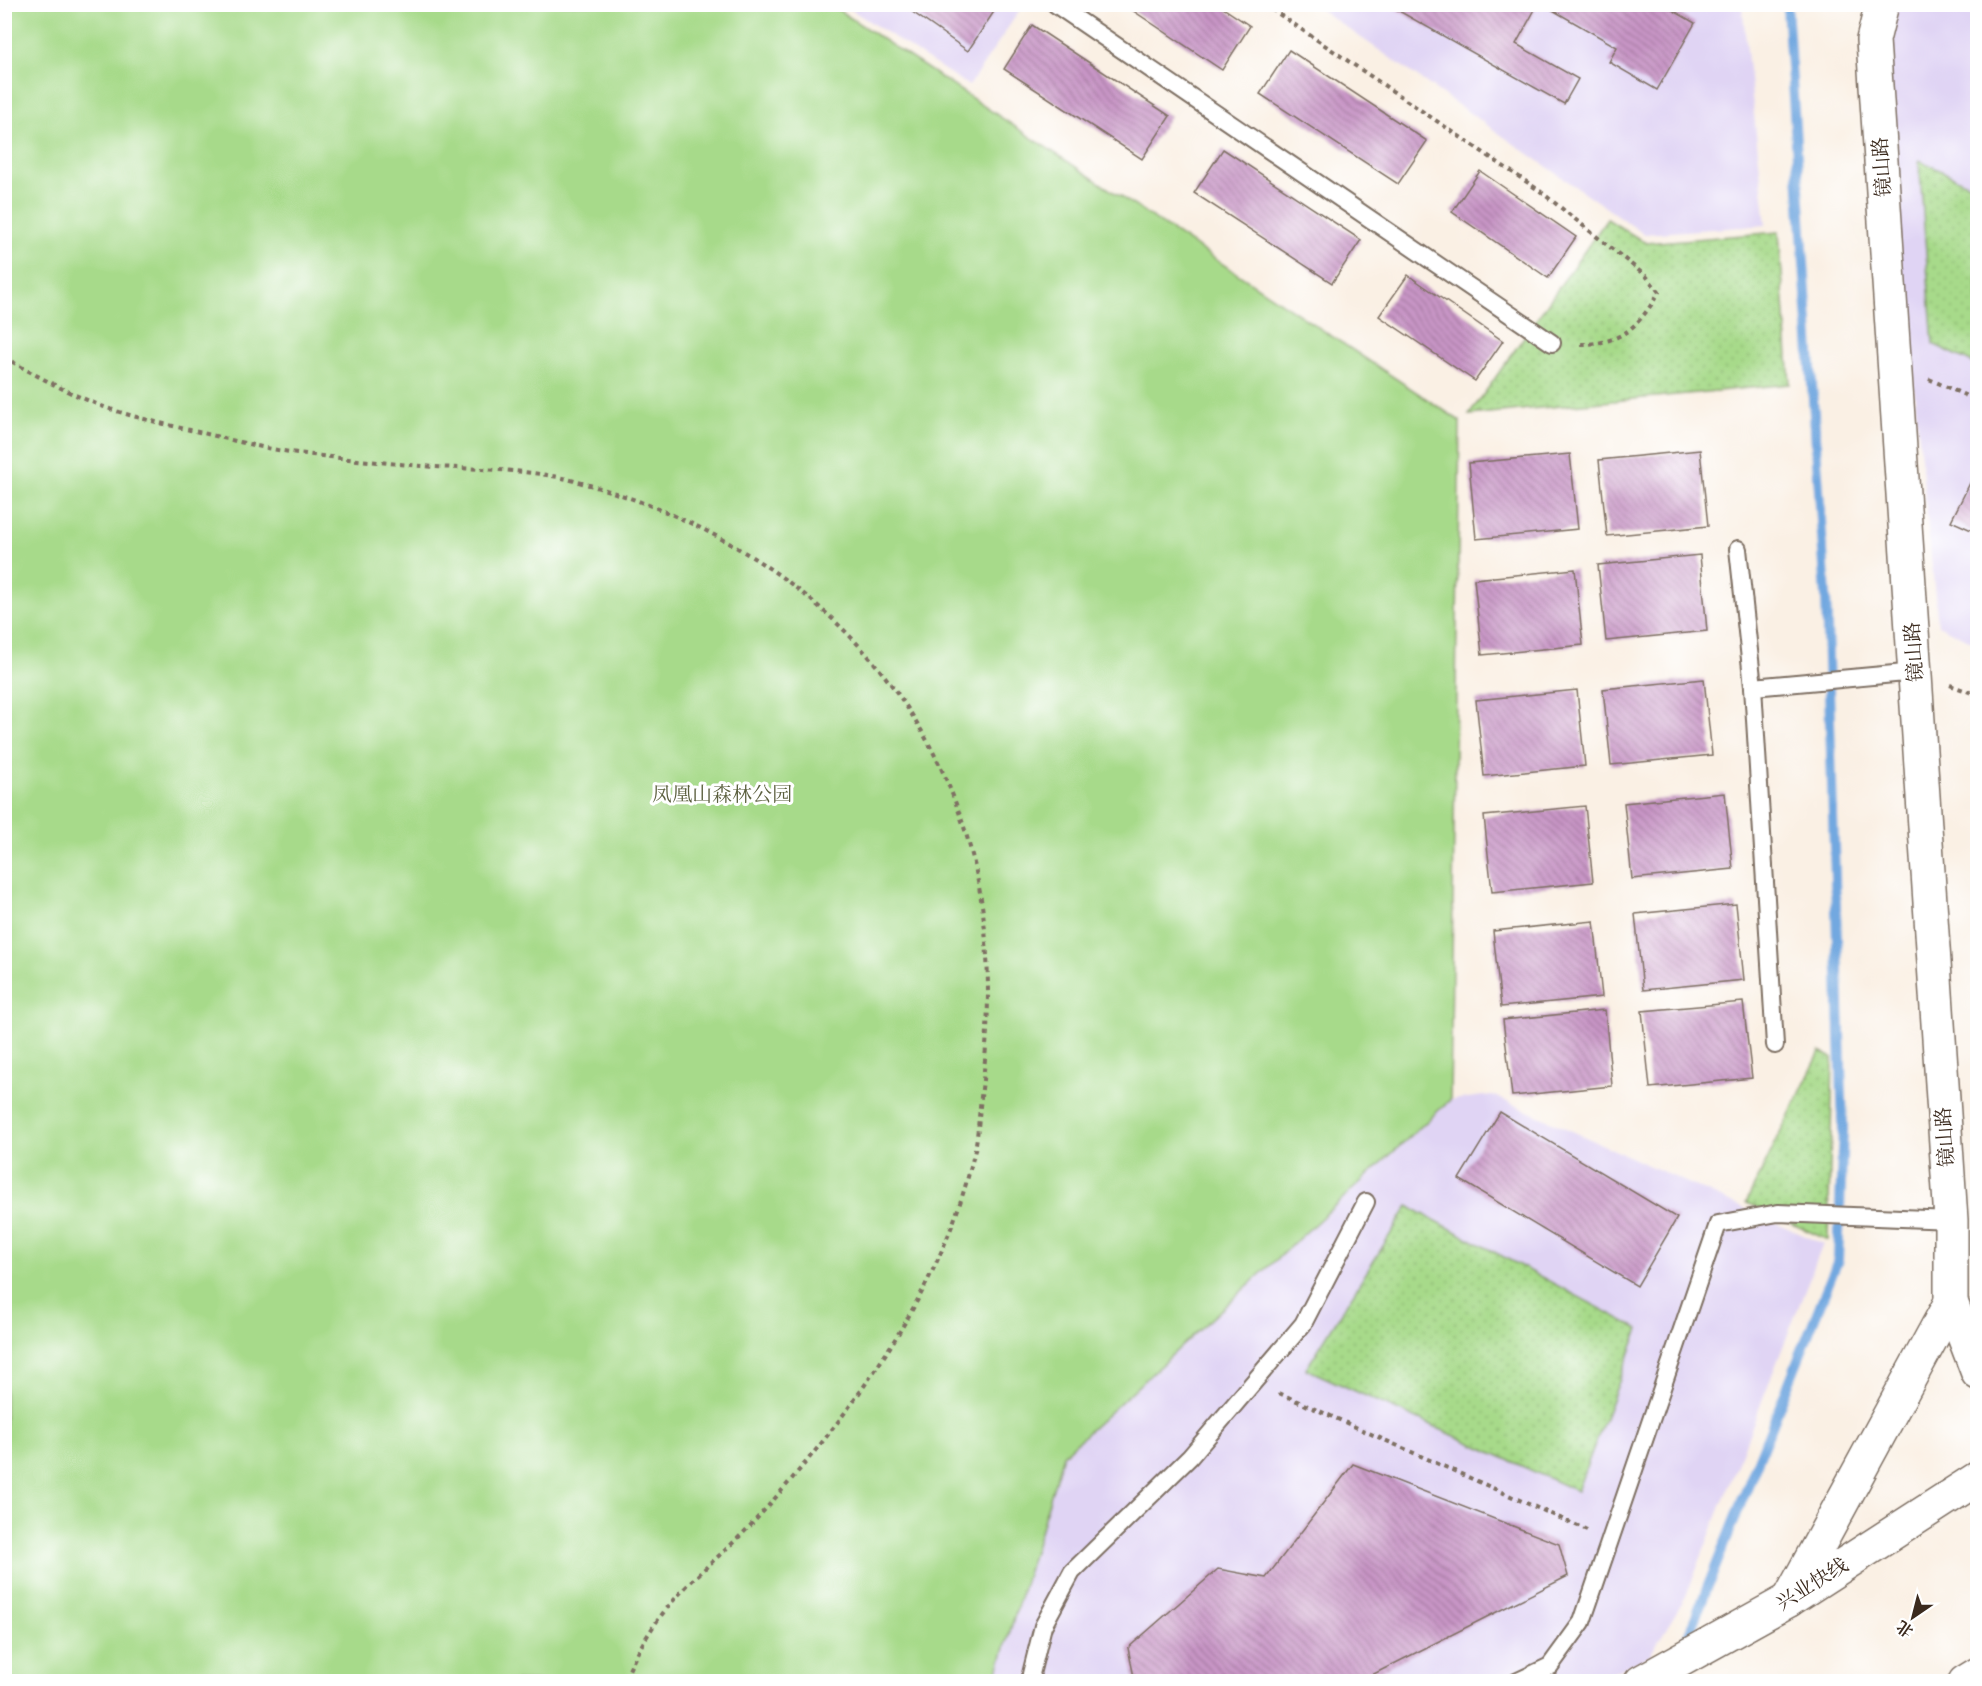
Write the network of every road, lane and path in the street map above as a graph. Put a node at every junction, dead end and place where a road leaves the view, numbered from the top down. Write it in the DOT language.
graph roads {
  1 [pos="1055,4"];
  2 [pos="1264,4"];
  3 [pos="1882,4"];
  4 [pos="1552,343"];
  5 [pos="4,357"];
  6 [pos="1895,363"];
  7 [pos="1977,401"];
  8 [pos="1738,549"];
  9 [pos="1916,672"];
  10 [pos="1753,687"];
  11 [pos="1775,1045"];
  12 [pos="1366,1202"];
  13 [pos="1951,1220"];
  14 [pos="1951,1302"];
  15 [pos="1977,1373"];
  16 [pos="1253,1382"];
  17 [pos="1977,1479"];
  18 [pos="1610,1540"];
  19 [pos="1789,1600"];
  20 [pos="1977,1674"];
  21 [pos="1646,1679"];
  22 [pos="624,1682"];
  23 [pos="1034,1682"];
  24 [pos="1516,1682"];
  25 [pos="1965,1682"];
  1 -- 4 [label="lane"];
  2 -- 4 [label="path"];
  3 -- 6 [label="street, 镜山路"];
  5 -- 22 [label="path"];
  6 -- 7 [label="path"];
  6 -- 9 [label="street, 镜山路"];
  8 -- 10 [label="lane"];
  9 -- 10 [label="lane"];
  9 -- 13 [label="street, 镜山路"];
  10 -- 11 [label="lane"];
  12 -- 16 [label="lane"];
  13 -- 14 [label="street, 镜山路"];
  13 -- 18 [label="lane"];
  14 -- 15 [label="street, 镜山路"];
  14 -- 19 [label="street, 镜山路"];
  16 -- 18 [label="path"];
  16 -- 23 [label="lane"];
  17 -- 19 [label="street, 兴业快线"];
  18 -- 24 [label="lane"];
  19 -- 21 [label="street, 兴业快线"];
  20 -- 25 [label="street"];
}
